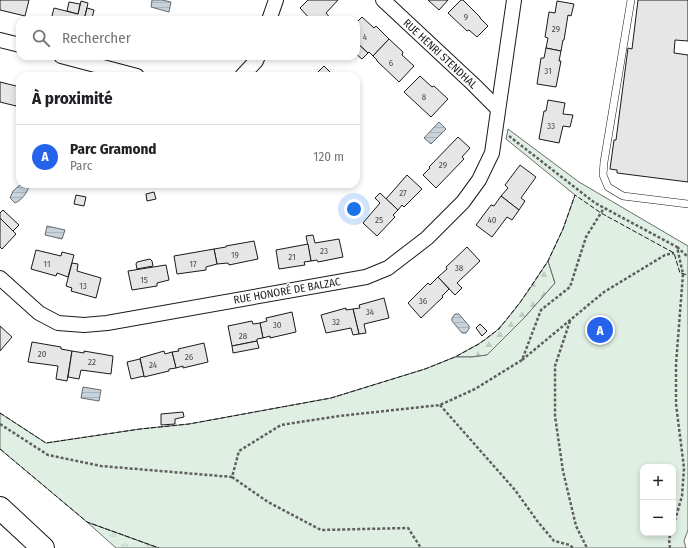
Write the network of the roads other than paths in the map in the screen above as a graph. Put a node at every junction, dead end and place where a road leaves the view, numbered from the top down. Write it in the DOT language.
graph roads {
  1 [pos="276,0"];
  2 [pos="382,0"];
  3 [pos="514,0"];
  4 [pos="631,0"];
  5 [pos="270,16"];
  6 [pos="0,40"];
  7 [pos="16,44"];
  8 [pos="76,60"];
  9 [pos="256,60"];
  10 [pos="122,72"];
  11 [pos="246,72"];
  12 [pos="498,109"];
  13 [pos="688,204"];
  14 [pos="0,278"];
  15 [pos="0,508"];
  16 [pos="43,548"];
  1 -- 5 [label="street"];
  2 -- 12 [label="street, RUE HENRI STENDHAL"];
  3 -- 12 [label="street, RUE HONORÉ DE BALZAC"];
  4 -- 13 [label="lane"];
  6 -- 7 [label="street"];
  8 -- 10 [label="street"];
  9 -- 11 [label="street"];
  12 -- 14 [label="street, RUE HONORÉ DE BALZAC"];
  15 -- 16 [label="highway"];
}
